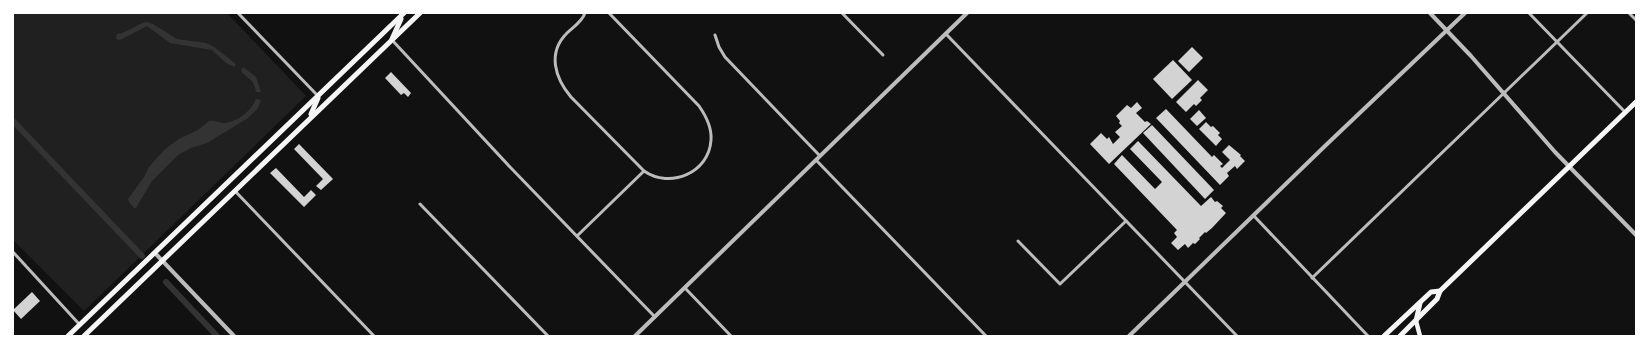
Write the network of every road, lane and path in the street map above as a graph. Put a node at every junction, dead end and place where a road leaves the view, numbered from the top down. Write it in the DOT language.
graph roads {
  1 [pos="238,13"];
  2 [pos="420,13"];
  3 [pos="585,13"];
  4 [pos="609,13"];
  5 [pos="842,13"];
  6 [pos="967,13"];
  7 [pos="1430,13"];
  8 [pos="1465,13"];
  9 [pos="1529,13"];
  10 [pos="1587,13"];
  11 [pos="1629,13"];
  12 [pos="404,14"];
  13 [pos="1636,20"];
  14 [pos="1447,30"];
  15 [pos="946,34"];
  16 [pos="714,35"];
  17 [pos="392,40"];
  18 [pos="1557,42"];
  19 [pos="883,56"];
  20 [pos="1503,94"];
  21 [pos="318,96"];
  22 [pos="1636,102"];
  23 [pos="1625,112"];
  24 [pos="306,122"];
  25 [pos="820,156"];
  26 [pos="816,160"];
  27 [pos="1569,166"];
  28 [pos="644,171"];
  29 [pos="235,192"];
  30 [pos="420,204"];
  31 [pos="1254,216"];
  32 [pos="1126,220"];
  33 [pos="1636,228"];
  34 [pos="1632,231"];
  35 [pos="1636,235"];
  36 [pos="577,236"];
  37 [pos="1018,241"];
  38 [pos="13,252"];
  39 [pos="155,253"];
  40 [pos="162,261"];
  41 [pos="1312,278"];
  42 [pos="1185,282"];
  43 [pos="685,288"];
  44 [pos="1440,291"];
  45 [pos="1420,302"];
  46 [pos="655,317"];
  47 [pos="1416,321"];
  48 [pos="80,325"];
  49 [pos="68,336"];
  50 [pos="84,336"];
  51 [pos="234,336"];
  52 [pos="374,336"];
  53 [pos="548,336"];
  54 [pos="635,336"];
  55 [pos="731,336"];
  56 [pos="986,336"];
  57 [pos="1129,336"];
  58 [pos="1237,336"];
  59 [pos="1368,336"];
  60 [pos="1384,336"];
  61 [pos="1400,336"];
  62 [pos="1420,336"];
  1 -- 21 [label="street"];
  2 -- 17 [label="main road"];
  3 -- 28 [label="street"];
  4 -- 28 [label="street"];
  5 -- 19 [label="street"];
  6 -- 15 [label="street"];
  7 -- 14 [label="street"];
  8 -- 14 [label="street"];
  9 -- 18 [label="street"];
  10 -- 18 [label="street"];
  11 -- 13 [label="street"];
  12 -- 17 [label="main road"];
  12 -- 21 [label="main road"];
  14 -- 20 [label="street"];
  14 -- 31 [label="street"];
  15 -- 25 [label="street"];
  15 -- 32 [label="street"];
  16 -- 25 [label="street"];
  17 -- 24 [label="main road"];
  17 -- 36 [label="street"];
  18 -- 20 [label="street"];
  18 -- 23 [label="street"];
  20 -- 27 [label="street"];
  20 -- 41 [label="street"];
  21 -- 24 [label="main road"];
  21 -- 39 [label="main road"];
  22 -- 23 [label="main road"];
  23 -- 27 [label="main road"];
  24 -- 29 [label="main road"];
  25 -- 26 [label="street"];
  26 -- 43 [label="street"];
  26 -- 56 [label="street"];
  27 -- 34 [label="street"];
  27 -- 44 [label="main road"];
  28 -- 36 [label="street"];
  29 -- 40 [label="main road"];
  29 -- 52 [label="street"];
  30 -- 53 [label="street"];
  31 -- 41 [label="street"];
  31 -- 42 [label="street"];
  32 -- 37 [label="street"];
  32 -- 42 [label="street"];
  33 -- 34 [label="street"];
  34 -- 35 [label="street"];
  36 -- 46 [label="street"];
  38 -- 48 [label="street"];
  39 -- 40 [label="street"];
  39 -- 48 [label="main road"];
  40 -- 50 [label="main road"];
  40 -- 51 [label="street"];
  41 -- 59 [label="street"];
  42 -- 57 [label="street"];
  42 -- 58 [label="street"];
  43 -- 46 [label="street"];
  43 -- 55 [label="street"];
  44 -- 45 [label="main road"];
  44 -- 47 [label="main road"];
  45 -- 47 [label="main road"];
  45 -- 60 [label="main road"];
  46 -- 54 [label="street"];
  47 -- 61 [label="main road"];
  47 -- 62 [label="main road"];
  48 -- 49 [label="main road"];
}
